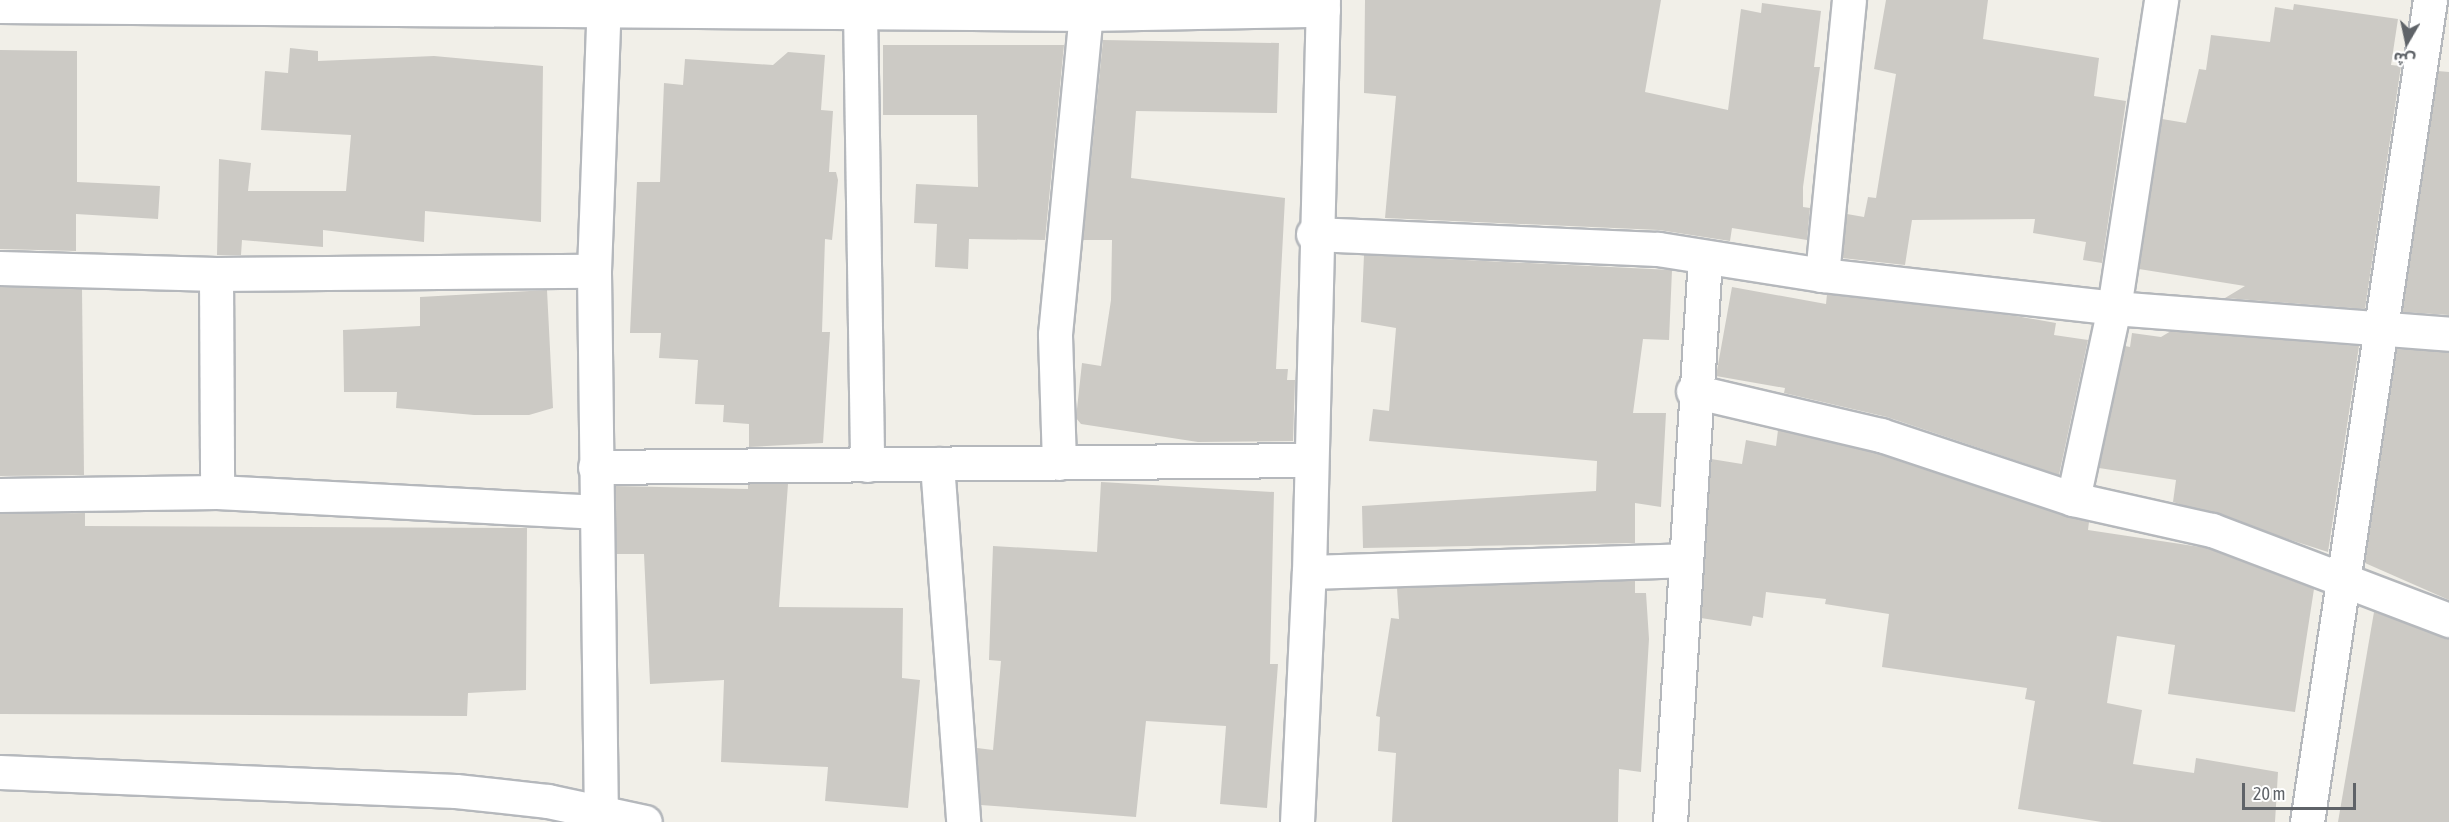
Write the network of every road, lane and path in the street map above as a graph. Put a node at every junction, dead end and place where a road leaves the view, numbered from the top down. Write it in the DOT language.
graph roads {
  1 [pos="1849,0"];
  2 [pos="2161,0"];
  3 [pos="2430,0"];
  4 [pos="604,4"];
  5 [pos="949,4"];
  6 [pos="1323,5"];
  7 [pos="0,6"];
  8 [pos="860,9"];
  9 [pos="1086,14"];
  10 [pos="1313,234"];
  11 [pos="1705,258"];
  12 [pos="0,268"];
  13 [pos="594,270"];
  14 [pos="216,274"];
  15 [pos="1822,275"];
  16 [pos="2114,308"];
  17 [pos="2385,327"];
  18 [pos="2449,334"];
  19 [pos="1693,392"];
  20 [pos="1311,460"];
  21 [pos="1059,463"];
  22 [pos="937,464"];
  23 [pos="867,465"];
  24 [pos="595,467"];
  25 [pos="217,492"];
  26 [pos="0,495"];
  27 [pos="2073,499"];
  28 [pos="594,512"];
  29 [pos="1684,560"];
  30 [pos="1310,572"];
  31 [pos="2344,582"];
  32 [pos="2449,620"];
  33 [pos="0,772"];
  34 [pos="601,818"];
  35 [pos="645,822"];
  36 [pos="963,822"];
  37 [pos="1297,822"];
  38 [pos="1670,822"];
  39 [pos="2307,822"];
  1 -- 15 [label="street"];
  2 -- 16 [label="street"];
  3 -- 17 [label="street"];
  4 -- 7 [label="street"];
  4 -- 8 [label="street"];
  4 -- 13 [label="street"];
  5 -- 8 [label="street"];
  5 -- 9 [label="street"];
  6 -- 9 [label="street"];
  6 -- 10 [label="street"];
  8 -- 23 [label="street"];
  9 -- 21 [label="street"];
  10 -- 11 [label="street"];
  10 -- 20 [label="street"];
  11 -- 15 [label="street"];
  11 -- 19 [label="street"];
  12 -- 14 [label="street"];
  13 -- 14 [label="street"];
  13 -- 24 [label="street"];
  14 -- 25 [label="street"];
  15 -- 16 [label="street"];
  16 -- 17 [label="street"];
  16 -- 27 [label="street"];
  17 -- 18 [label="street"];
  17 -- 31 [label="street"];
  19 -- 27 [label="street"];
  19 -- 29 [label="street"];
  20 -- 21 [label="street"];
  20 -- 30 [label="street"];
  21 -- 22 [label="street"];
  22 -- 23 [label="street"];
  22 -- 36 [label="street"];
  23 -- 24 [label="street"];
  24 -- 28 [label="street"];
  25 -- 26 [label="street"];
  25 -- 28 [label="street"];
  27 -- 31 [label="street"];
  28 -- 34 [label="street"];
  29 -- 30 [label="street"];
  29 -- 38 [label="street"];
  30 -- 37 [label="street"];
  31 -- 32 [label="street"];
  31 -- 39 [label="street"];
  33 -- 34 [label="street"];
  34 -- 35 [label="street"];
}
